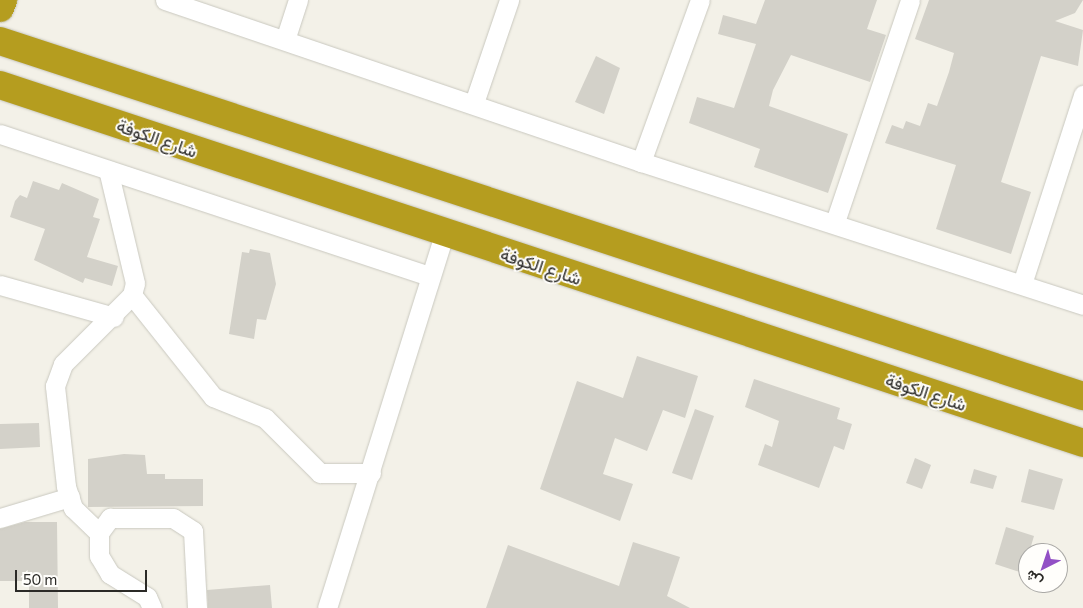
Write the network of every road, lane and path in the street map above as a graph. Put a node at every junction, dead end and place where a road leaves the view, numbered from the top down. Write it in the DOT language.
graph roads {
  1 [pos="3,0"];
  2 [pos="166,0"];
  3 [pos="298,0"];
  4 [pos="510,0"];
  5 [pos="700,0"];
  6 [pos="910,0"];
  7 [pos="0,8"];
  8 [pos="285,40"];
  9 [pos="0,41"];
  10 [pos="0,85"];
  11 [pos="1083,95"];
  12 [pos="474,103"];
  13 [pos="0,134"];
  14 [pos="641,162"];
  15 [pos="108,170"];
  16 [pos="835,222"];
  17 [pos="444,234"];
  18 [pos="430,276"];
  19 [pos="1022,284"];
  20 [pos="0,286"];
  21 [pos="132,295"];
  22 [pos="1083,305"];
  23 [pos="114,317"];
  24 [pos="1083,396"];
  25 [pos="1083,443"];
  26 [pos="372,473"];
  27 [pos="70,498"];
  28 [pos="0,518"];
  29 [pos="99,534"];
  30 [pos="152,608"];
  31 [pos="198,608"];
  32 [pos="327,608"];
  1 -- 7 [label="highway"];
  2 -- 8 [label="street"];
  3 -- 8 [label="street"];
  4 -- 12 [label="street"];
  5 -- 14 [label="street"];
  6 -- 16 [label="street"];
  8 -- 12 [label="street"];
  9 -- 24 [label="highway"];
  10 -- 17 [label="highway, شارع الكوفة"];
  11 -- 19 [label="street"];
  12 -- 14 [label="street"];
  13 -- 15 [label="street"];
  14 -- 16 [label="street"];
  15 -- 18 [label="street"];
  15 -- 21 [label="street"];
  16 -- 19 [label="street"];
  17 -- 18 [label="street"];
  17 -- 25 [label="highway, شارع الكوفة"];
  18 -- 26 [label="street"];
  19 -- 22 [label="street"];
  20 -- 23 [label="street"];
  21 -- 23 [label="street"];
  21 -- 26 [label="street"];
  23 -- 27 [label="street"];
  26 -- 32 [label="street"];
  27 -- 28 [label="street"];
  27 -- 29 [label="street"];
  29 -- 30 [label="street"];
  29 -- 31 [label="street"];
}
